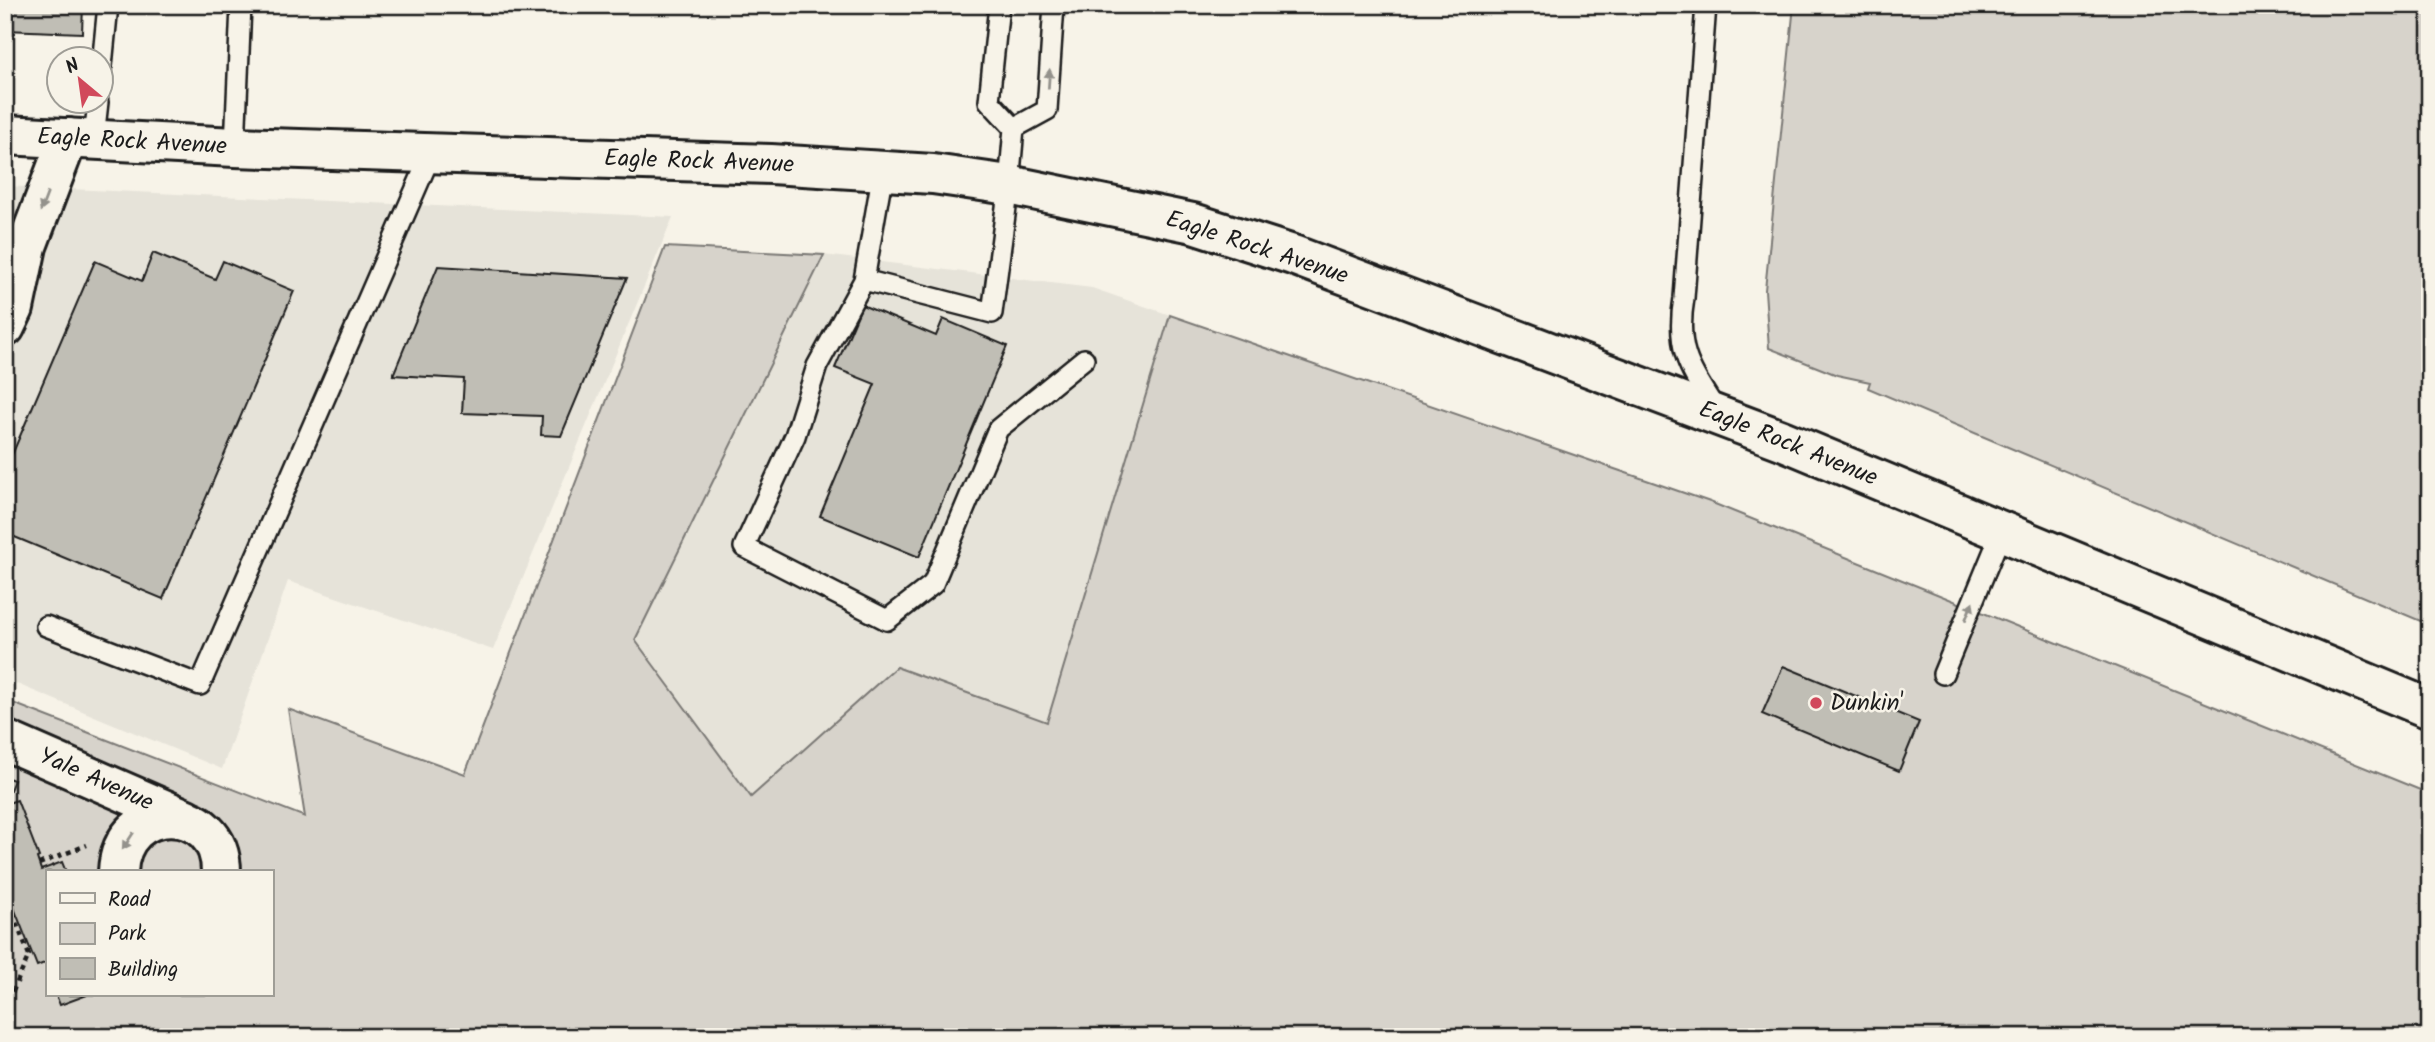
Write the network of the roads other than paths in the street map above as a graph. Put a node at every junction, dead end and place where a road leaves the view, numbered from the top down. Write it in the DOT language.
graph roads {
  1 [pos="108,5"];
  2 [pos="241,5"];
  3 [pos="999,5"];
  4 [pos="1054,5"];
  5 [pos="1706,5"];
  6 [pos="104,46"];
  7 [pos="86,126"];
  8 [pos="1014,128"];
  9 [pos="5,135"];
  10 [pos="235,147"];
  11 [pos="431,154"];
  12 [pos="883,171"];
  13 [pos="1009,185"];
  14 [pos="863,281"];
  15 [pos="5,327"];
  16 [pos="1084,359"];
  17 [pos="1719,416"];
  18 [pos="2002,531"];
  19 [pos="46,626"];
  20 [pos="1944,674"];
  21 [pos="2430,709"];
  22 [pos="5,740"];
  23 [pos="186,819"];
  24 [pos="118,870"];
  25 [pos="221,870"];
  1 -- 6 [label="lane"];
  2 -- 10 [label="lane"];
  3 -- 8 [label="lane"];
  8 -- 4 [label="lane, one-way"];
  5 -- 17 [label="lane"];
  7 -- 9 [label="main road, Eagle Rock Avenue"];
  7 -- 10 [label="main road, Eagle Rock Avenue"];
  7 -- 15 [label="main road, one-way"];
  8 -- 13 [label="lane"];
  10 -- 11 [label="main road, Eagle Rock Avenue"];
  11 -- 12 [label="main road, Eagle Rock Avenue"];
  11 -- 19 [label="lane"];
  12 -- 13 [label="main road, Eagle Rock Avenue"];
  12 -- 14 [label="lane"];
  13 -- 14 [label="lane"];
  13 -- 17 [label="main road, Eagle Rock Avenue"];
  14 -- 16 [label="lane"];
  17 -- 18 [label="main road, Eagle Rock Avenue"];
  20 -- 18 [label="lane, one-way"];
  18 -- 21 [label="main road, Eagle Rock Avenue"];
  22 -- 23 [label="main road, Yale Avenue"];
  23 -- 24 [label="main road, Yale Avenue, one-way"];
  23 -- 25 [label="main road, Yale Avenue"];
}
